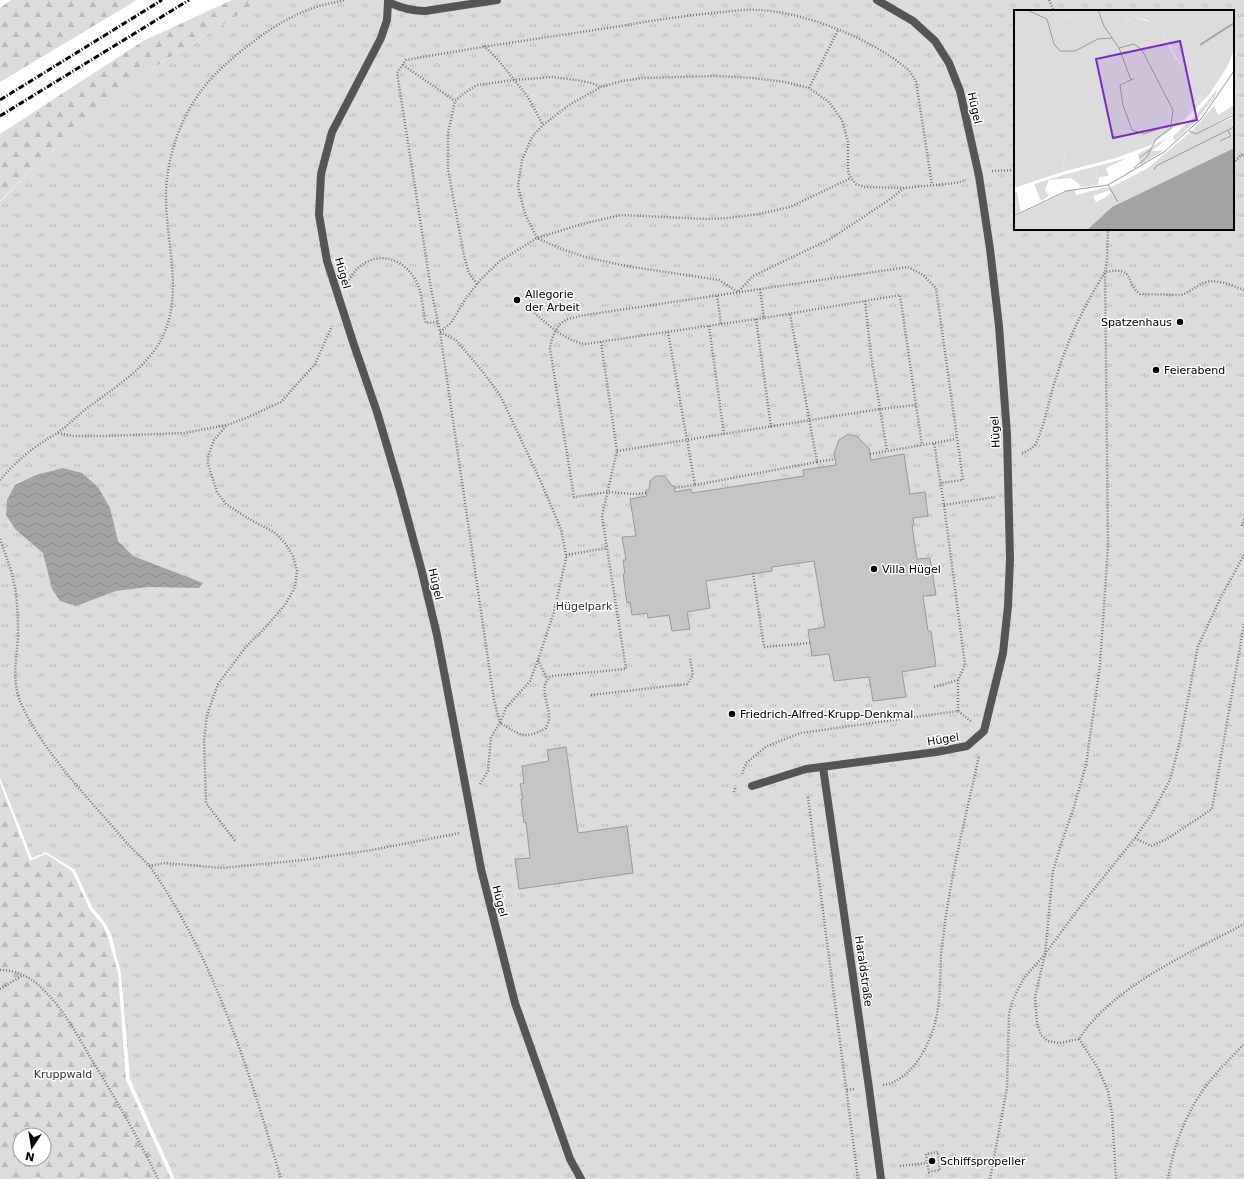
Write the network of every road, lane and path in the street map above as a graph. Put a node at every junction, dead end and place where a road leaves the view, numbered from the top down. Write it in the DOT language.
graph roads {
  1 [pos="345,0"];
  2 [pos="497,0"];
  3 [pos="877,0"];
  4 [pos="1049,0"];
  5 [pos="388,1"];
  6 [pos="1054,10"];
  7 [pos="838,30"];
  8 [pos="484,46"];
  9 [pos="403,65"];
  10 [pos="514,80"];
  11 [pos="601,87"];
  12 [pos="809,88"];
  13 [pos="455,102"];
  14 [pos="543,125"];
  15 [pos="1244,152"];
  16 [pos="1234,162"];
  17 [pos="1014,170"];
  18 [pos="979,176"];
  19 [pos="851,178"];
  20 [pos="932,185"];
  21 [pos="904,188"];
  22 [pos="1108,230"];
  23 [pos="537,238"];
  24 [pos="1105,272"];
  25 [pos="477,284"];
  26 [pos="760,289"];
  27 [pos="1244,290"];
  28 [pos="738,292"];
  29 [pos="718,296"];
  30 [pos="864,301"];
  31 [pos="340,302"];
  32 [pos="530,309"];
  33 [pos="790,314"];
  34 [pos="764,318"];
  35 [pos="756,319"];
  36 [pos="438,322"];
  37 [pos="721,324"];
  38 [pos="709,326"];
  39 [pos="556,330"];
  40 [pos="440,332"];
  41 [pos="668,332"];
  42 [pos="601,342"];
  43 [pos="916,405"];
  44 [pos="880,409"];
  45 [pos="810,420"];
  46 [pos="227,425"];
  47 [pos="771,426"];
  48 [pos="58,433"];
  49 [pos="724,434"];
  50 [pos="956,439"];
  51 [pos="688,440"];
  52 [pos="934,443"];
  53 [pos="922,445"];
  54 [pos="617,451"];
  55 [pos="887,451"];
  56 [pos="870,454"];
  57 [pos="1008,458"];
  58 [pos="835,459"];
  59 [pos="817,462"];
  60 [pos="0,480"];
  61 [pos="940,483"];
  62 [pos="695,485"];
  63 [pos="674,488"];
  64 [pos="608,492"];
  65 [pos="646,493"];
  66 [pos="983,499"];
  67 [pos="944,505"];
  68 [pos="1244,519"];
  69 [pos="1244,527"];
  70 [pos="0,539"];
  71 [pos="607,548"];
  72 [pos="566,555"];
  73 [pos="1244,555"];
  74 [pos="753,573"];
  75 [pos="1244,624"];
  76 [pos="810,643"];
  77 [pos="1244,655"];
  78 [pos="1239,657"];
  79 [pos="690,658"];
  80 [pos="538,660"];
  81 [pos="547,679"];
  82 [pos="958,680"];
  83 [pos="934,687"];
  84 [pos="591,695"];
  85 [pos="958,711"];
  86 [pos="500,723"];
  87 [pos="984,731"];
  88 [pos="823,767"];
  89 [pos="740,778"];
  90 [pos="737,785"];
  91 [pos="752,786"];
  92 [pos="734,792"];
  93 [pos="808,797"];
  94 [pos="469,803"];
  95 [pos="474,830"];
  96 [pos="1135,838"];
  97 [pos="236,842"];
  98 [pos="149,866"];
  99 [pos="1244,924"];
  100 [pos="1045,954"];
  101 [pos="0,970"];
  102 [pos="23,975"];
  103 [pos="0,990"];
  104 [pos="1079,1039"];
  105 [pos="1244,1044"];
  106 [pos="869,1088"];
  107 [pos="846,1090"];
  108 [pos="927,1162"];
  109 [pos="900,1166"];
  110 [pos="158,1179"];
  111 [pos="281,1179"];
  112 [pos="581,1179"];
  113 [pos="858,1179"];
  114 [pos="881,1179"];
  115 [pos="990,1179"];
  116 [pos="1116,1179"];
  117 [pos="1168,1179"];
  1 -- 48 [label="path"];
  2 -- 5 [label="lane, Hügel"];
  3 -- 18 [label="lane, Hügel"];
  4 -- 6 [label="path"];
  5 -- 31 [label="lane, Hügel"];
  7 -- 8 [label="path"];
  7 -- 12 [label="path"];
  7 -- 20 [label="path"];
  8 -- 9 [label="path"];
  8 -- 10 [label="path"];
  9 -- 13 [label="path"];
  9 -- 36 [label="path"];
  10 -- 11 [label="path"];
  10 -- 13 [label="path"];
  10 -- 14 [label="path"];
  11 -- 12 [label="path"];
  11 -- 14 [label="path"];
  12 -- 19 [label="path"];
  13 -- 25 [label="path"];
  14 -- 23 [label="path"];
  15 -- 16 [label="path"];
  17 -- 18 [label="path"];
  18 -- 20 [label="path"];
  18 -- 57 [label="lane, Hügel"];
  19 -- 21 [label="path"];
  19 -- 23 [label="path"];
  20 -- 21 [label="path"];
  21 -- 28 [label="path"];
  22 -- 24 [label="path"];
  23 -- 25 [label="path"];
  23 -- 28 [label="path"];
  24 -- 27 [label="path"];
  24 -- 57 [label="path"];
  24 -- 100 [label="path"];
  25 -- 40 [label="path"];
  26 -- 28 [label="path"];
  26 -- 34 [label="path"];
  26 -- 50 [label="path"];
  28 -- 29 [label="path"];
  29 -- 37 [label="path"];
  29 -- 39 [label="path"];
  30 -- 33 [label="path"];
  30 -- 43 [label="path"];
  30 -- 44 [label="path"];
  31 -- 36 [label="path"];
  31 -- 46 [label="path"];
  31 -- 94 [label="lane, Hügel"];
  32 -- 39 [label="path"];
  33 -- 34 [label="path"];
  33 -- 45 [label="path"];
  34 -- 35 [label="path"];
  35 -- 37 [label="path"];
  35 -- 47 [label="path"];
  36 -- 40 [label="path"];
  37 -- 38 [label="path"];
  38 -- 41 [label="path"];
  38 -- 49 [label="path"];
  39 -- 42 [label="path"];
  39 -- 64 [label="path"];
  40 -- 72 [label="path"];
  40 -- 86 [label="path"];
  41 -- 42 [label="path"];
  41 -- 51 [label="path"];
  42 -- 54 [label="path"];
  43 -- 44 [label="path"];
  43 -- 53 [label="path"];
  44 -- 45 [label="path"];
  44 -- 55 [label="path"];
  45 -- 47 [label="path"];
  45 -- 59 [label="path"];
  46 -- 48 [label="path"];
  46 -- 97 [label="path"];
  47 -- 49 [label="path"];
  48 -- 60 [label="path"];
  49 -- 51 [label="path"];
  50 -- 52 [label="path"];
  50 -- 61 [label="path"];
  51 -- 54 [label="path"];
  51 -- 62 [label="path"];
  52 -- 53 [label="path"];
  52 -- 61 [label="path"];
  53 -- 55 [label="path"];
  54 -- 64 [label="path"];
  55 -- 56 [label="path"];
  57 -- 87 [label="lane, Hügel"];
  58 -- 59 [label="path"];
  59 -- 62 [label="path"];
  61 -- 67 [label="path"];
  62 -- 63 [label="path"];
  64 -- 65 [label="path"];
  64 -- 71 [label="path"];
  66 -- 67 [label="path"];
  67 -- 82 [label="path"];
  68 -- 69 [label="path"];
  70 -- 98 [label="path"];
  71 -- 72 [label="path"];
  71 -- 81 [label="path"];
  72 -- 80 [label="path"];
  73 -- 96 [label="path"];
  74 -- 76 [label="path"];
  75 -- 78 [label="path"];
  77 -- 78 [label="path"];
  78 -- 96 [label="path"];
  79 -- 84 [label="path"];
  80 -- 81 [label="path"];
  80 -- 86 [label="path"];
  81 -- 86 [label="path"];
  82 -- 83 [label="path"];
  82 -- 85 [label="path"];
  85 -- 87 [label="path"];
  85 -- 89 [label="path"];
  86 -- 94 [label="path"];
  87 -- 88 [label="lane, Hügel"];
  87 -- 106 [label="path"];
  88 -- 91 [label="lane, Hügel"];
  88 -- 106 [label="lane, Haraldstraße"];
  90 -- 92 [label="path"];
  93 -- 107 [label="path"];
  94 -- 95 [label="lane, Hügel"];
  95 -- 98 [label="path"];
  95 -- 112 [label="lane, Hügel"];
  96 -- 100 [label="path"];
  98 -- 111 [label="path"];
  99 -- 104 [label="path"];
  100 -- 104 [label="path"];
  100 -- 115 [label="path"];
  101 -- 102 [label="path"];
  102 -- 103 [label="path"];
  102 -- 110 [label="path"];
  104 -- 116 [label="path"];
  105 -- 117 [label="path"];
  106 -- 107 [label="path"];
  106 -- 114 [label="lane, Haraldstraße"];
  107 -- 113 [label="path"];
  108 -- 108 [label="path"];
  108 -- 109 [label="path"];
}
